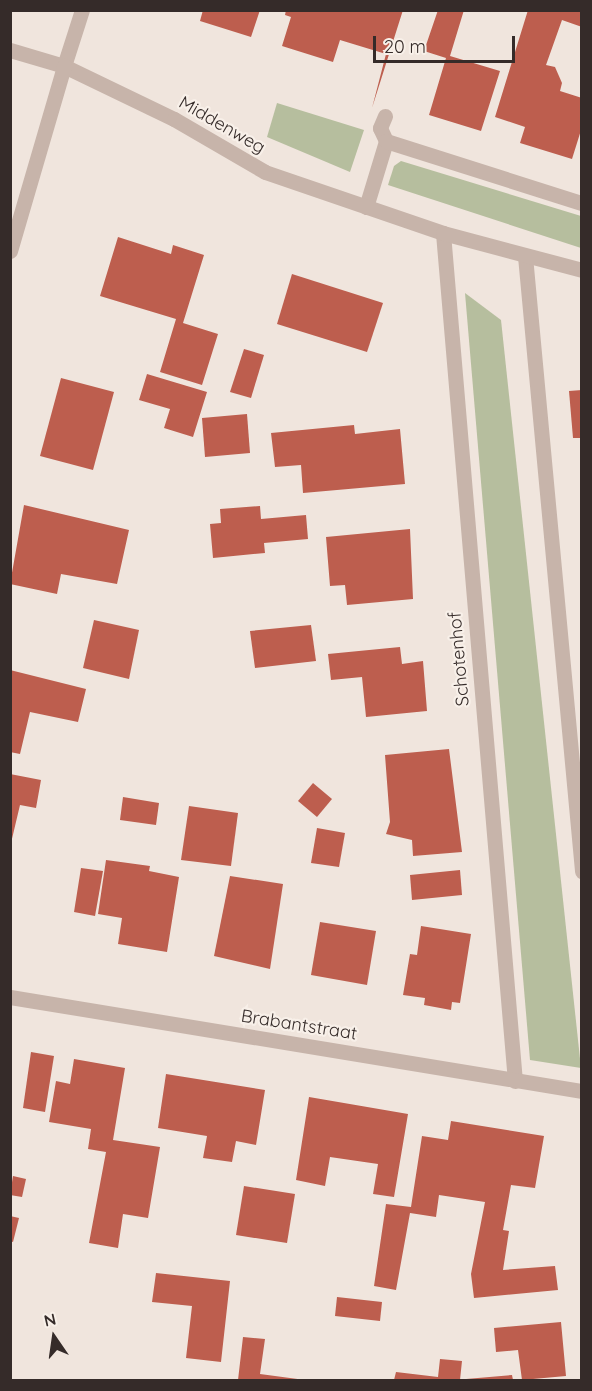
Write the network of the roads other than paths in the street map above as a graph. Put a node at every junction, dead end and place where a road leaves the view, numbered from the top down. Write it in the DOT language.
graph roads {
  1 [pos="82,10"];
  2 [pos="10,50"];
  3 [pos="64,66"];
  4 [pos="385,116"];
  5 [pos="386,141"];
  6 [pos="582,203"];
  7 [pos="366,207"];
  8 [pos="443,233"];
  9 [pos="10,251"];
  10 [pos="525,255"];
  11 [pos="582,270"];
  12 [pos="582,870"];
  13 [pos="10,997"];
  14 [pos="515,1081"];
  15 [pos="582,1091"];
  1 -- 3 [label="street"];
  2 -- 3 [label="street, Middenweg"];
  3 -- 7 [label="street, Middenweg"];
  3 -- 9 [label="street"];
  4 -- 5 [label="street"];
  5 -- 6 [label="street"];
  5 -- 7 [label="street"];
  7 -- 8 [label="street, Middenweg"];
  8 -- 10 [label="street, Middenweg"];
  8 -- 14 [label="street, Schotenhof"];
  10 -- 11 [label="street, Middenweg"];
  10 -- 12 [label="street"];
  13 -- 14 [label="street, Brabantstraat"];
  14 -- 15 [label="street, Brabantstraat"];
}
